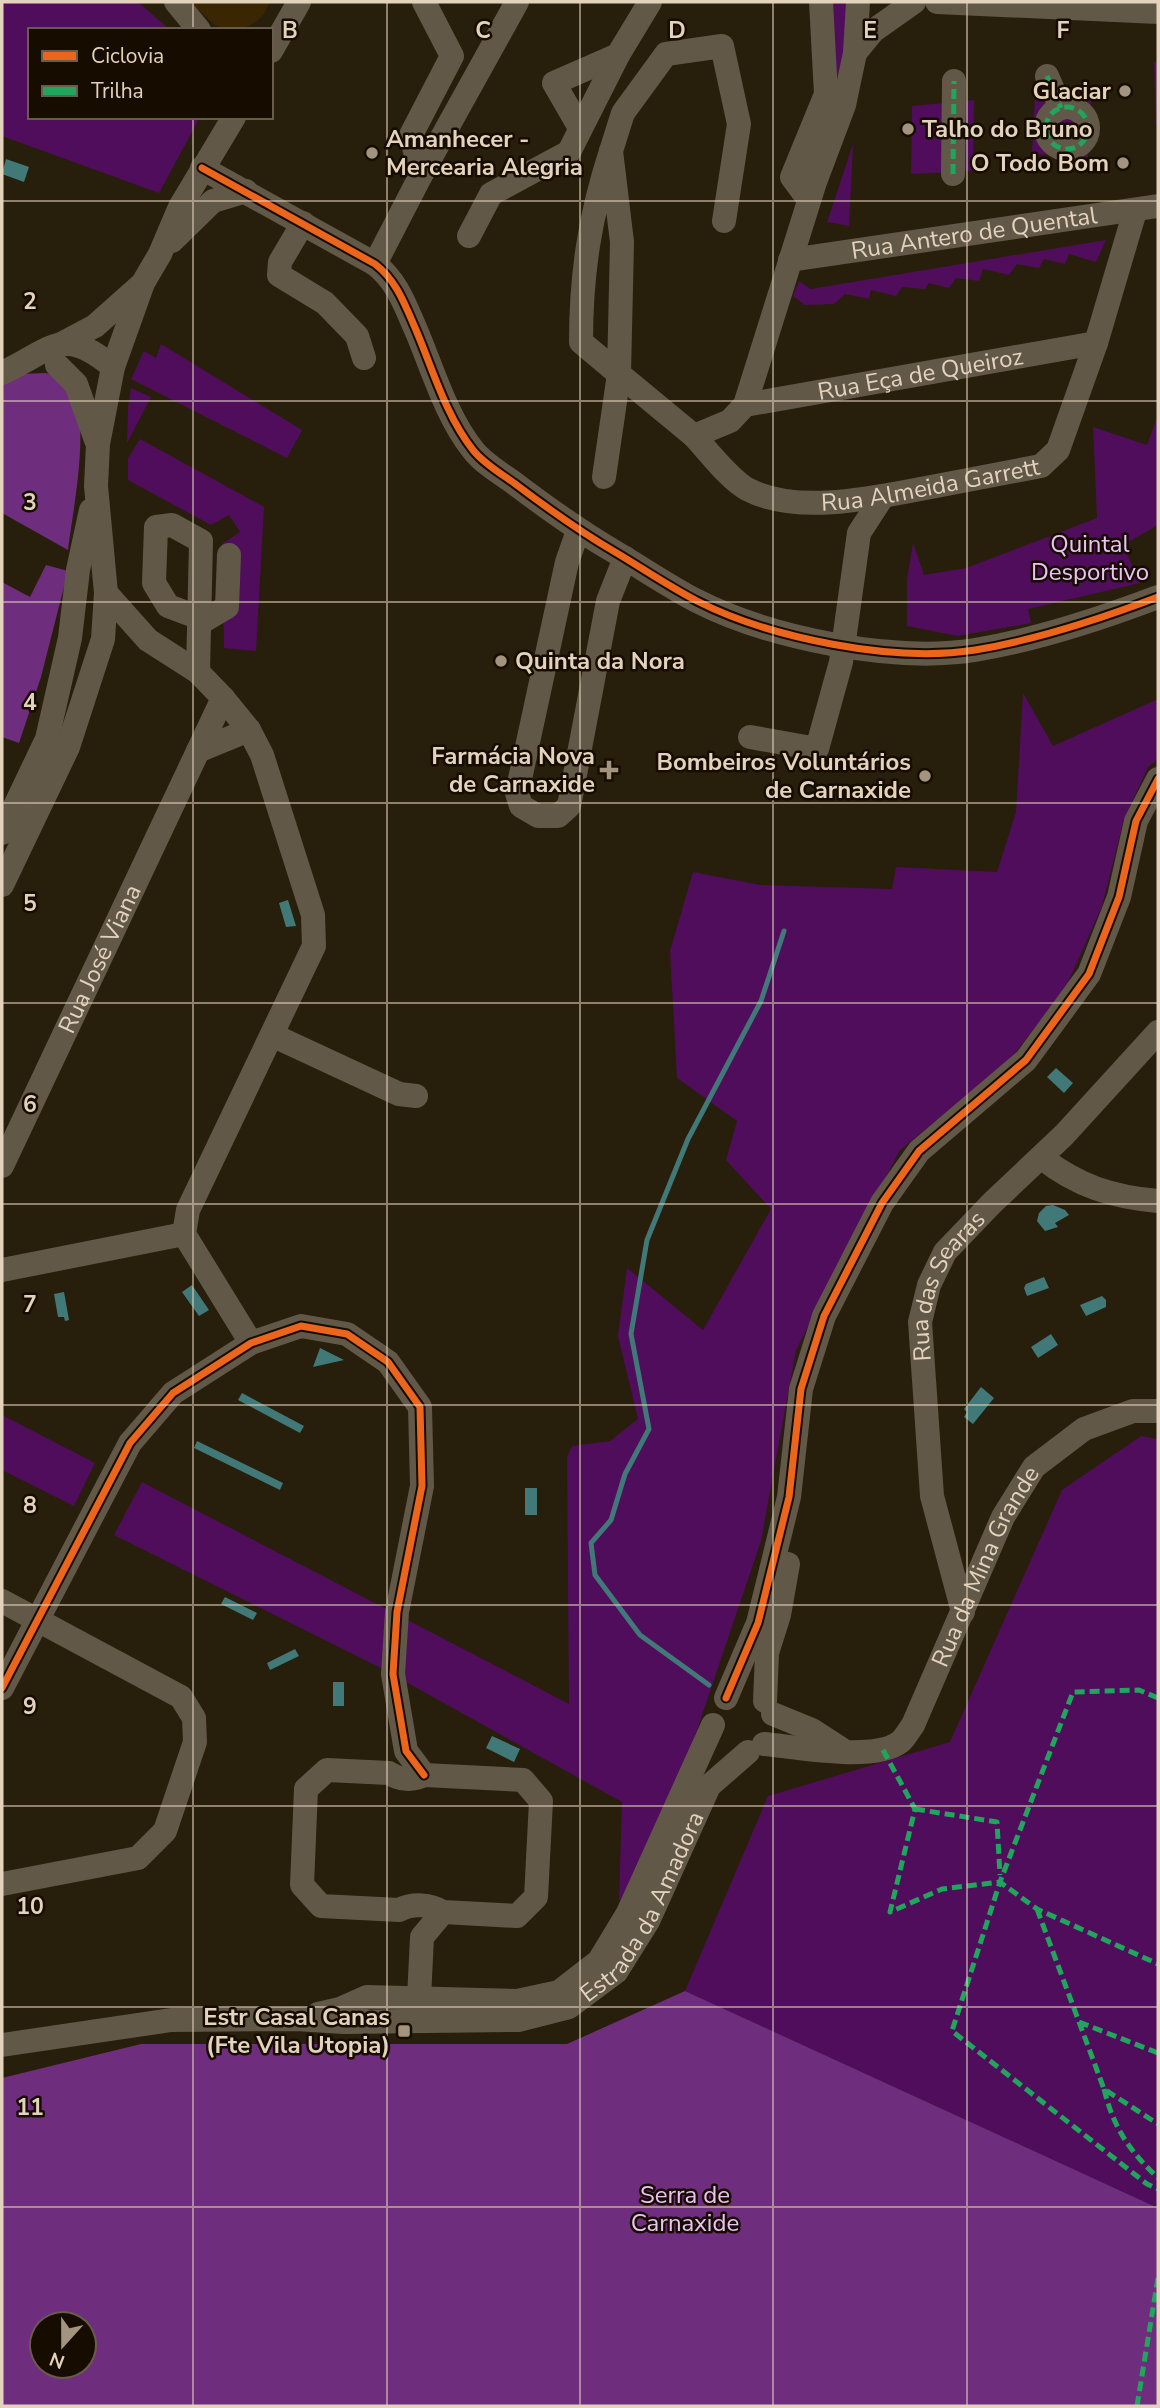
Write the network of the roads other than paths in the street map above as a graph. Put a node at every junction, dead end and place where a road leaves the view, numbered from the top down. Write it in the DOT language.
graph roads {
  1 [pos="176,2"];
  2 [pos="299,2"];
  3 [pos="424,2"];
  4 [pos="517,2"];
  5 [pos="650,2"];
  6 [pos="821,2"];
  7 [pos="937,2"];
  8 [pos="897,3"];
  9 [pos="864,12"];
  10 [pos="1158,12"];
  11 [pos="197,28"];
  12 [pos="278,30"];
  13 [pos="618,55"];
  14 [pos="1047,76"];
  15 [pos="954,81"];
  16 [pos="1061,108"];
  17 [pos="233,119"];
  18 [pos="580,128"];
  19 [pos="611,151"];
  20 [pos="202,168"];
  21 [pos="421,174"];
  22 [pos="953,174"];
  23 [pos="246,191"];
  24 [pos="809,200"];
  25 [pos="1147,209"];
  26 [pos="724,221"];
  27 [pos="303,223"];
  28 [pos="469,236"];
  29 [pos="160,254"];
  30 [pos="790,260"];
  31 [pos="375,264"];
  32 [pos="143,283"];
  33 [pos="1096,343"];
  34 [pos="59,354"];
  35 [pos="364,358"];
  36 [pos="760,359"];
  37 [pos="113,367"];
  38 [pos="2,373"];
  39 [pos="619,374"];
  40 [pos="788,398"];
  41 [pos="737,413"];
  42 [pos="694,436"];
  43 [pos="98,444"];
  44 [pos="721,464"];
  45 [pos="604,477"];
  46 [pos="96,486"];
  47 [pos="883,496"];
  48 [pos="829,503"];
  49 [pos="578,531"];
  50 [pos="859,533"];
  51 [pos="229,555"];
  52 [pos="625,558"];
  53 [pos="78,570"];
  54 [pos="106,593"];
  55 [pos="1158,597"];
  56 [pos="103,639"];
  57 [pos="148,640"];
  58 [pos="198,672"];
  59 [pos="223,698"];
  60 [pos="248,730"];
  61 [pos="750,737"];
  62 [pos="198,751"];
  63 [pos="1158,779"];
  64 [pos="2,833"];
  65 [pos="2,885"];
  66 [pos="1158,1032"];
  67 [pos="272,1035"];
  68 [pos="416,1096"];
  69 [pos="1064,1135"];
  70 [pos="1042,1158"];
  71 [pos="2,1166"];
  72 [pos="1100,1191"];
  73 [pos="1158,1201"];
  74 [pos="184,1234"];
  75 [pos="2,1270"];
  76 [pos="251,1343"];
  77 [pos="1158,1411"];
  78 [pos="789,1497"];
  79 [pos="2,1601"];
  80 [pos="963,1612"];
  81 [pos="37,1620"];
  82 [pos="2,1688"];
  83 [pos="726,1698"];
  84 [pos="769,1708"];
  85 [pos="713,1725"];
  86 [pos="756,1748"];
  87 [pos="406,1751"];
  88 [pos="847,1753"];
  89 [pos="389,1773"];
  90 [pos="424,1775"];
  91 [pos="2,1884"];
  92 [pos="399,1910"];
  93 [pos="443,1912"];
  94 [pos="422,1937"];
  95 [pos="419,1998"];
  96 [pos="296,2019"];
  97 [pos="474,2021"];
  98 [pos="363,2022"];
  99 [pos="2,2045"];
  1 -- 11 [label="street"];
  2 -- 12 [label="street"];
  3 -- 21 [label="street"];
  4 -- 21 [label="street"];
  5 -- 13 [label="street"];
  6 -- 24 [label="street"];
  7 -- 10 [label="street"];
  8 -- 9 [label="street"];
  9 -- 24 [label="street"];
  13 -- 18 [label="street"];
  13 -- 18 [label="street"];
  14 -- 16 [label="street"];
  15 -- 22 [label="street"];
  17 -- 20 [label="street"];
  18 -- 28 [label="street"];
  19 -- 26 [label="street"];
  19 -- 39 [label="street"];
  19 -- 39 [label="street, Rua Almeida Garrett"];
  20 -- 23 [label="street"];
  20 -- 29 [label="street"];
  21 -- 31 [label="street"];
  23 -- 27 [label="street"];
  23 -- 29 [label="street"];
  24 -- 30 [label="street"];
  25 -- 30 [label="street, Rua Antero de Quental"];
  25 -- 33 [label="street, Rua Almeida Garrett"];
  27 -- 31 [label="street"];
  27 -- 35 [label="street"];
  29 -- 32 [label="street"];
  30 -- 36 [label="street"];
  31 -- 49 [label="street"];
  32 -- 34 [label="street"];
  32 -- 37 [label="street"];
  33 -- 40 [label="street, Rua Eça de Queiroz"];
  33 -- 47 [label="street, Rua Almeida Garrett"];
  34 -- 37 [label="street"];
  34 -- 38 [label="street"];
  34 -- 43 [label="street"];
  36 -- 40 [label="street"];
  36 -- 41 [label="street"];
  37 -- 43 [label="street"];
  39 -- 42 [label="street, Rua Almeida Garrett"];
  39 -- 45 [label="street"];
  40 -- 41 [label="street, Rua Eça de Queiroz"];
  41 -- 42 [label="street, Rua Eça de Queiroz"];
  41 -- 44 [label="street"];
  42 -- 44 [label="street, Rua Almeida Garrett"];
  43 -- 46 [label="street"];
  44 -- 48 [label="street, Rua Almeida Garrett"];
  46 -- 53 [label="street"];
  46 -- 54 [label="street"];
  47 -- 48 [label="street, Rua Almeida Garrett"];
  47 -- 50 [label="street"];
  48 -- 50 [label="street"];
  49 -- 52 [label="street"];
  49 -- 52 [label="street"];
  50 -- 61 [label="street"];
  51 -- 58 [label="street"];
  52 -- 55 [label="street"];
  53 -- 56 [label="street"];
  53 -- 64 [label="street"];
  54 -- 56 [label="street"];
  54 -- 57 [label="street"];
  56 -- 57 [label="street"];
  56 -- 65 [label="street"];
  57 -- 58 [label="street"];
  58 -- 59 [label="street"];
  59 -- 60 [label="street"];
  59 -- 62 [label="street, Rua José Viana"];
  60 -- 62 [label="street"];
  60 -- 67 [label="street"];
  62 -- 71 [label="street, Rua José Viana"];
  63 -- 78 [label="street"];
  66 -- 69 [label="street, Rua das Searas"];
  67 -- 68 [label="street"];
  67 -- 74 [label="street"];
  69 -- 70 [label="street, Rua das Searas"];
  69 -- 72 [label="street"];
  70 -- 72 [label="street"];
  70 -- 80 [label="street, Rua das Searas"];
  72 -- 73 [label="street"];
  74 -- 75 [label="street"];
  74 -- 76 [label="street"];
  76 -- 81 [label="street"];
  76 -- 87 [label="street"];
  77 -- 80 [label="street, Rua da Mina Grande"];
  78 -- 83 [label="street"];
  78 -- 84 [label="street"];
  79 -- 81 [label="street"];
  80 -- 88 [label="street, Rua da Mina Grande"];
  81 -- 82 [label="street"];
  81 -- 91 [label="street"];
  83 -- 84 [label="street"];
  83 -- 85 [label="street"];
  84 -- 86 [label="street"];
  84 -- 88 [label="street"];
  85 -- 86 [label="street"];
  85 -- 95 [label="street, Estrada da Amadora"];
  86 -- 88 [label="street, Rua da Mina Grande"];
  86 -- 97 [label="street, Estrada da Amadora"];
  87 -- 89 [label="street"];
  87 -- 90 [label="street"];
  89 -- 90 [label="street"];
  89 -- 92 [label="street"];
  90 -- 93 [label="street"];
  92 -- 93 [label="street"];
  92 -- 94 [label="street"];
  93 -- 94 [label="street"];
  94 -- 95 [label="street"];
  95 -- 96 [label="street, Estrada da Amadora"];
  95 -- 97 [label="street"];
  95 -- 98 [label="street"];
  96 -- 98 [label="street, Estrada da Amadora"];
  96 -- 99 [label="street, Estrada da Amadora"];
  97 -- 98 [label="street, Estrada da Amadora"];
}
